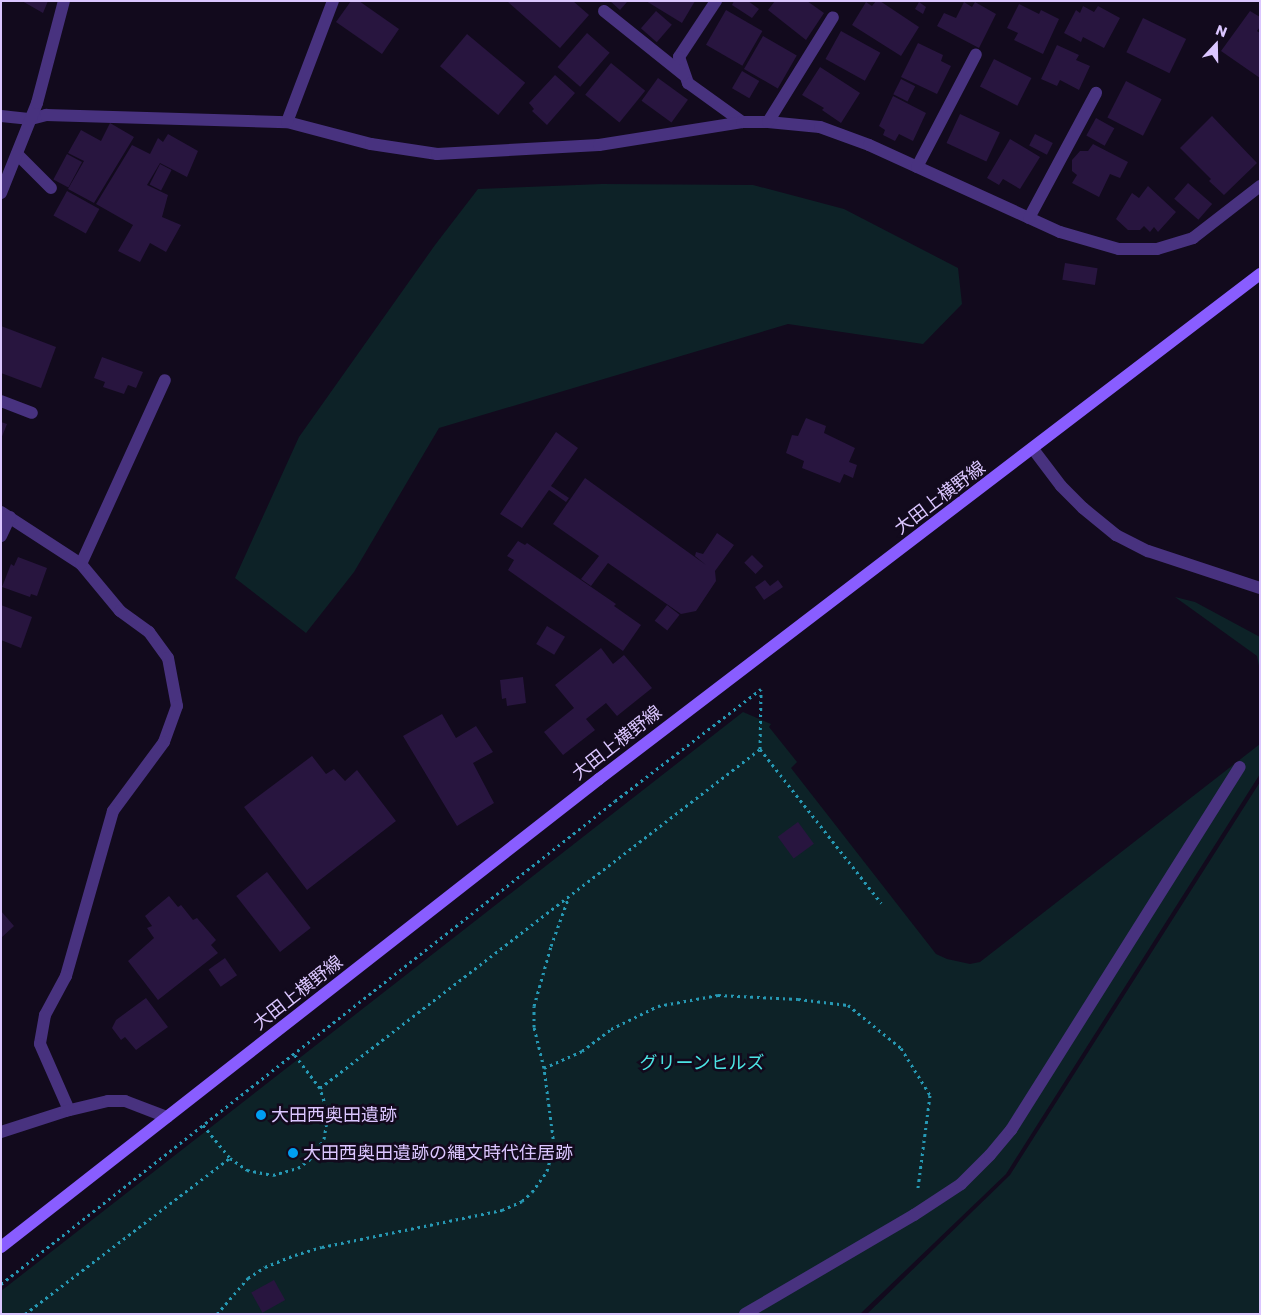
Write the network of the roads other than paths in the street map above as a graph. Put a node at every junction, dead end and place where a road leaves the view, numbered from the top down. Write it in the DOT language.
graph roads {
  1 [pos="64,1"];
  2 [pos="332,1"];
  3 [pos="716,1"];
  4 [pos="604,11"];
  5 [pos="834,17"];
  6 [pos="976,54"];
  7 [pos="684,75"];
  8 [pos="1096,93"];
  9 [pos="1,116"];
  10 [pos="31,119"];
  11 [pos="287,122"];
  12 [pos="742,122"];
  13 [pos="768,122"];
  14 [pos="17,154"];
  15 [pos="918,167"];
  16 [pos="1260,186"];
  17 [pos="51,188"];
  18 [pos="1,193"];
  19 [pos="1029,218"];
  20 [pos="1260,274"];
  21 [pos="165,380"];
  22 [pos="1,401"];
  23 [pos="32,413"];
  24 [pos="1033,449"];
  25 [pos="5,514"];
  26 [pos="1,536"];
  27 [pos="81,564"];
  28 [pos="1260,588"];
  29 [pos="1240,767"];
  30 [pos="69,1110"];
  31 [pos="167,1117"];
  32 [pos="1,1132"];
  33 [pos="1,1248"];
  34 [pos="745,1314"];
  1 -- 10 [label="street"];
  2 -- 11 [label="street"];
  3 -- 7 [label="street"];
  4 -- 7 [label="street"];
  5 -- 13 [label="street"];
  6 -- 15 [label="street"];
  7 -- 12 [label="street"];
  8 -- 19 [label="street"];
  9 -- 10 [label="street"];
  10 -- 11 [label="street"];
  10 -- 14 [label="street"];
  11 -- 12 [label="street"];
  12 -- 13 [label="street"];
  13 -- 15 [label="street"];
  14 -- 17 [label="street"];
  14 -- 18 [label="street"];
  15 -- 19 [label="street"];
  16 -- 19 [label="street"];
  20 -- 24 [label="main road, 大田上横野線"];
  21 -- 27 [label="street"];
  22 -- 23 [label="street"];
  24 -- 28 [label="street"];
  24 -- 31 [label="main road, 大田上横野線"];
  25 -- 26 [label="street"];
  25 -- 27 [label="street"];
  27 -- 30 [label="street"];
  29 -- 34 [label="street"];
  30 -- 31 [label="street"];
  30 -- 32 [label="street"];
  31 -- 33 [label="main road, 大田上横野線"];
}
